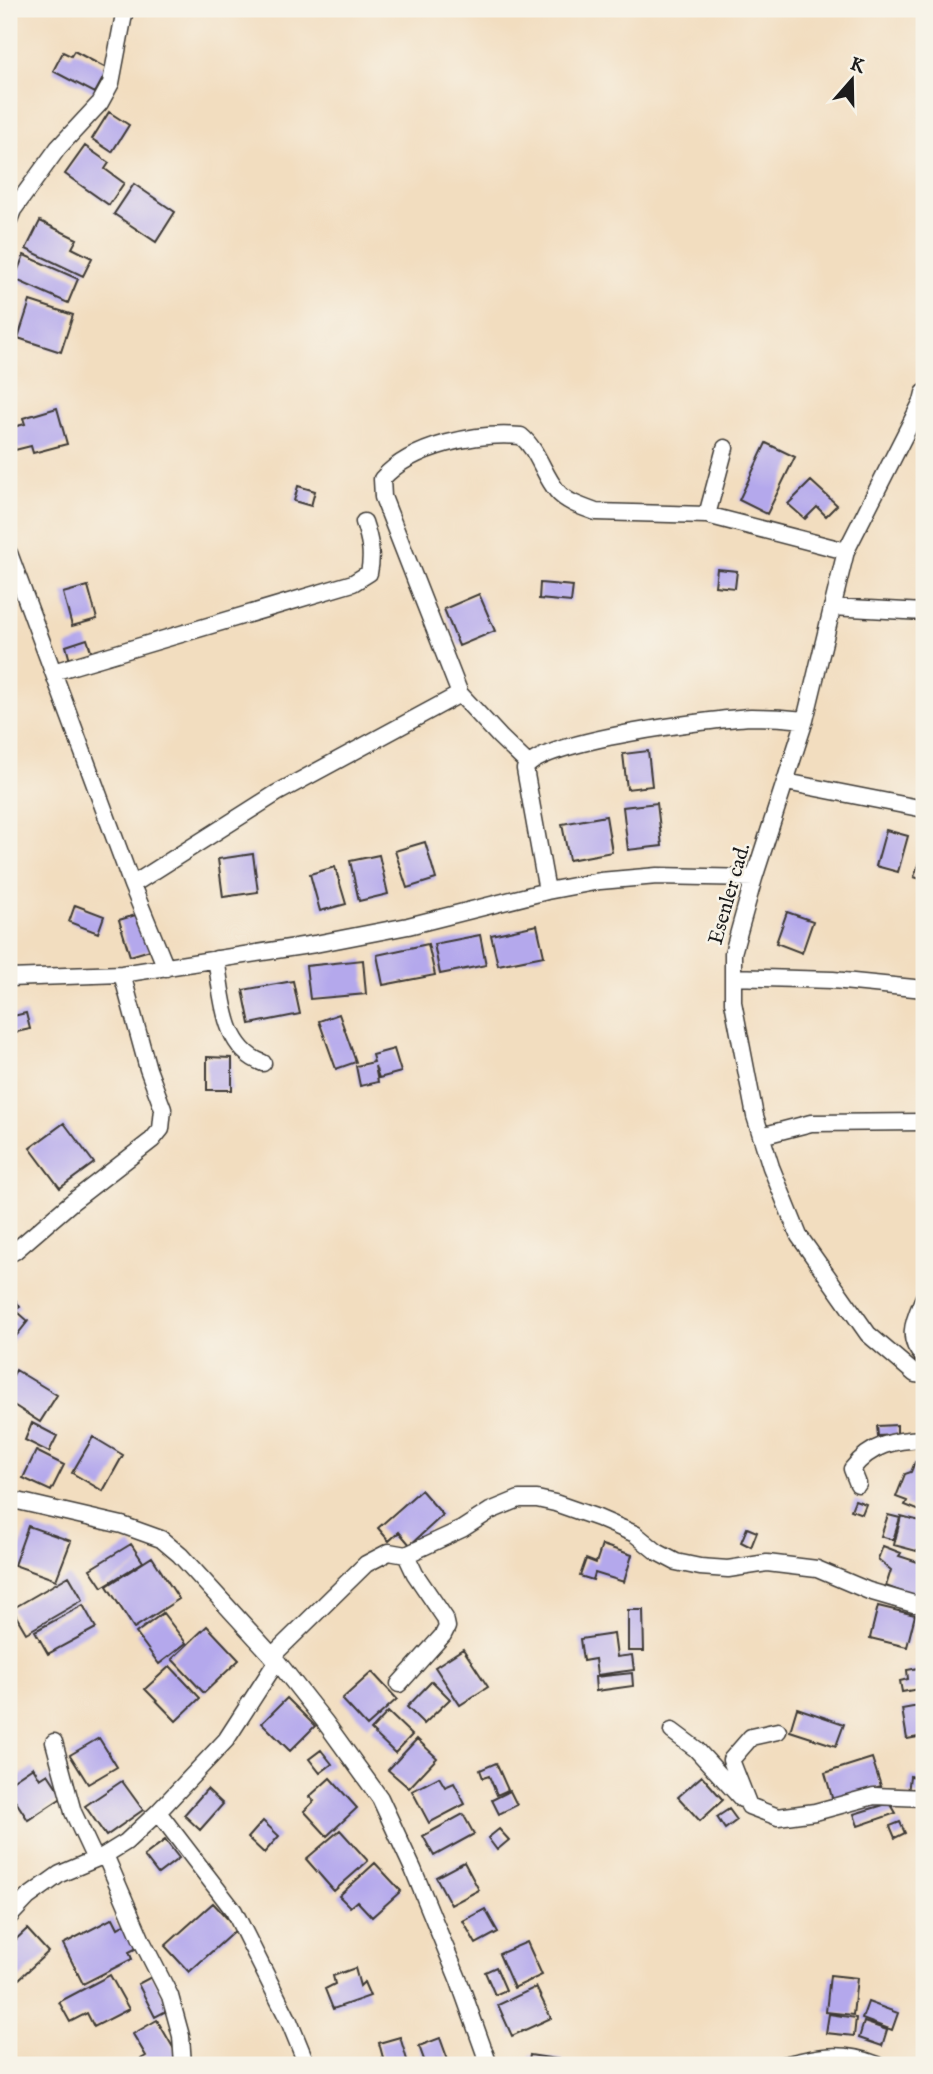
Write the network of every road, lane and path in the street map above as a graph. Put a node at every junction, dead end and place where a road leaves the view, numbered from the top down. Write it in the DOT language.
graph roads {
  1 [pos="125,9"];
  2 [pos="9,220"];
  3 [pos="924,393"];
  4 [pos="725,448"];
  5 [pos="707,515"];
  6 [pos="365,522"];
  7 [pos="846,551"];
  8 [pos="9,553"];
  9 [pos="832,607"];
  10 [pos="924,612"];
  11 [pos="53,672"];
  12 [pos="460,694"];
  13 [pos="805,720"];
  14 [pos="528,764"];
  15 [pos="786,782"];
  16 [pos="924,809"];
  17 [pos="754,878"];
  18 [pos="132,885"];
  19 [pos="547,891"];
  20 [pos="216,959"];
  21 [pos="166,968"];
  22 [pos="122,974"];
  23 [pos="733,977"];
  24 [pos="9,978"];
  25 [pos="924,989"];
  26 [pos="263,1063"];
  27 [pos="924,1122"];
  28 [pos="761,1136"];
  29 [pos="9,1254"];
  30 [pos="924,1297"];
  31 [pos="924,1357"];
  32 [pos="924,1375"];
  33 [pos="924,1439"];
  34 [pos="858,1484"];
  35 [pos="9,1499"];
  36 [pos="406,1555"];
  37 [pos="924,1603"];
  38 [pos="274,1659"];
  39 [pos="399,1684"];
  40 [pos="672,1731"];
  41 [pos="778,1731"];
  42 [pos="54,1742"];
  43 [pos="924,1798"];
  44 [pos="749,1806"];
  45 [pos="158,1812"];
  46 [pos="100,1857"];
  47 [pos="9,1917"];
  48 [pos="183,2065"];
  49 [pos="307,2065"];
  50 [pos="487,2065"];
  51 [pos="783,2065"];
  52 [pos="878,2065"];
  1 -- 2 [label="street"];
  3 -- 7 [label="street, Esenler cad."];
  4 -- 5 [label="street"];
  5 -- 7 [label="street"];
  5 -- 12 [label="street"];
  6 -- 11 [label="street"];
  7 -- 9 [label="street, Esenler cad."];
  8 -- 11 [label="street"];
  9 -- 10 [label="street"];
  9 -- 13 [label="street, Esenler cad."];
  11 -- 18 [label="street"];
  12 -- 14 [label="street"];
  12 -- 18 [label="street"];
  13 -- 14 [label="street"];
  13 -- 15 [label="street, Esenler cad."];
  14 -- 19 [label="street"];
  15 -- 16 [label="street"];
  15 -- 17 [label="street, Esenler cad."];
  17 -- 19 [label="street"];
  17 -- 23 [label="street, Esenler cad."];
  18 -- 21 [label="street"];
  19 -- 20 [label="street"];
  20 -- 21 [label="street"];
  20 -- 26 [label="street"];
  21 -- 22 [label="street"];
  22 -- 24 [label="street"];
  22 -- 29 [label="street"];
  23 -- 25 [label="street"];
  23 -- 28 [label="street, Esenler cad."];
  27 -- 28 [label="street"];
  28 -- 32 [label="street, Esenler cad."];
  30 -- 31 [label="street"];
  33 -- 34 [label="street"];
  35 -- 38 [label="street"];
  36 -- 37 [label="street"];
  36 -- 38 [label="street"];
  36 -- 39 [label="street"];
  38 -- 45 [label="street"];
  38 -- 50 [label="street"];
  40 -- 44 [label="street"];
  41 -- 44 [label="street"];
  42 -- 46 [label="street"];
  43 -- 44 [label="street"];
  45 -- 46 [label="street"];
  45 -- 49 [label="street"];
  46 -- 47 [label="street"];
  46 -- 48 [label="street"];
  51 -- 52 [label="street"];
}
